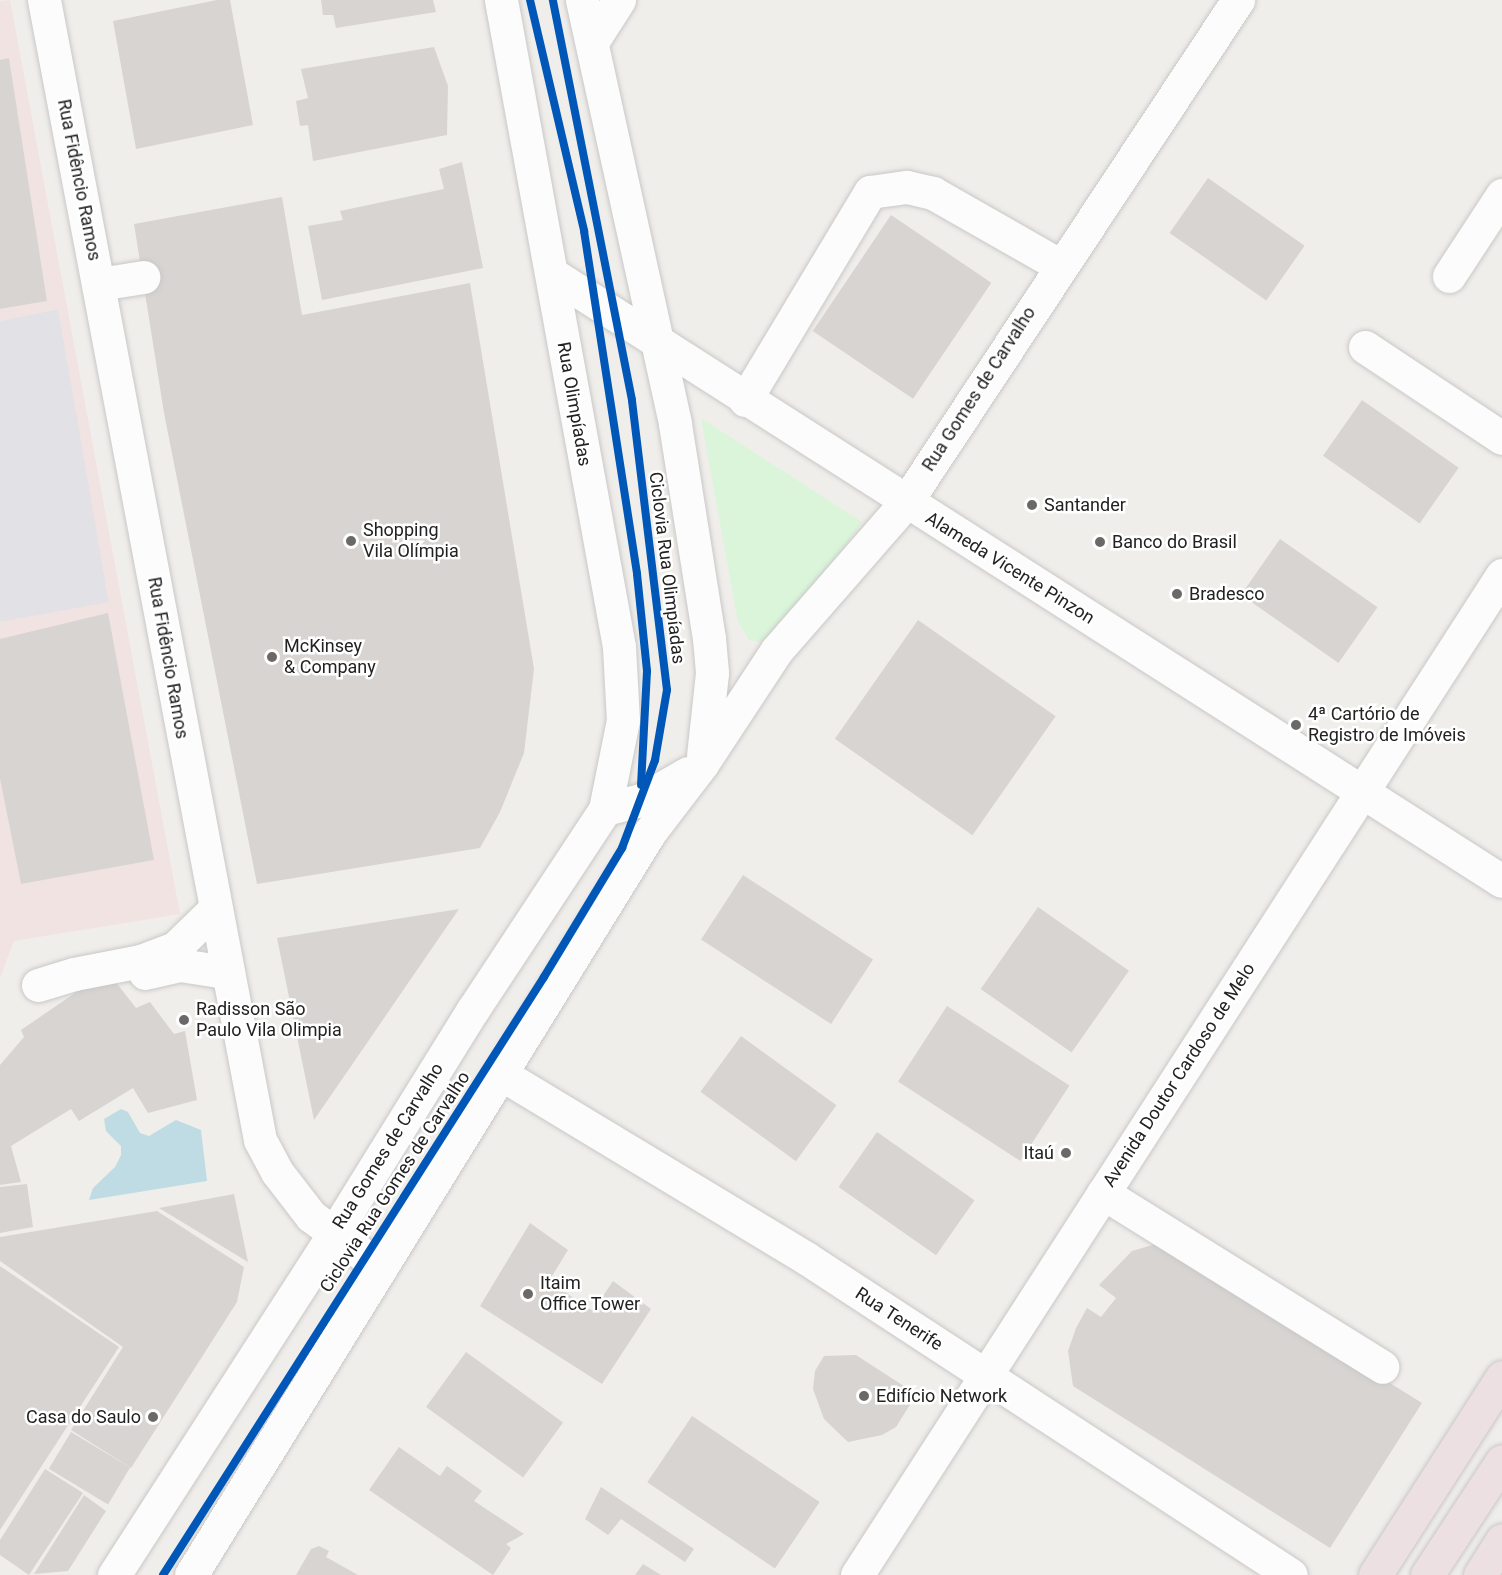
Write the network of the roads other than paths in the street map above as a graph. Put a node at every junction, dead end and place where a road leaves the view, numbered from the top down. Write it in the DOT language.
graph roads {
  1 [pos="44,0"];
  2 [pos="501,0"];
  3 [pos="582,0"];
  4 [pos="619,0"];
  5 [pos="1238,0"];
  6 [pos="592,42"];
  7 [pos="1502,195"];
  8 [pos="1060,266"];
  9 [pos="552,274"];
  10 [pos="1449,276"];
  11 [pos="143,277"];
  12 [pos="99,284"];
  13 [pos="658,345"];
  14 [pos="1365,347"];
  15 [pos="745,400"];
  16 [pos="1502,438"];
  17 [pos="906,502"];
  18 [pos="1502,575"];
  19 [pos="709,638"];
  20 [pos="777,650"];
  21 [pos="702,764"];
  22 [pos="1362,792"];
  23 [pos="606,808"];
  24 [pos="1502,881"];
  25 [pos="214,910"];
  26 [pos="226,972"];
  27 [pos="501,1074"];
  28 [pos="1103,1193"];
  29 [pos="333,1235"];
  30 [pos="381,1268"];
  31 [pos="1382,1367"];
  32 [pos="985,1376"];
  33 [pos="1502,1377"];
  34 [pos="1502,1461"];
  35 [pos="1502,1540"];
  36 [pos="114,1575"];
  37 [pos="191,1575"];
  38 [pos="856,1575"];
  39 [pos="1291,1575"];
  40 [pos="1375,1575"];
  41 [pos="1426,1575"];
  42 [pos="1480,1575"];
  1 -- 12 [label="street, Rua Fidêncio Ramos"];
  2 -- 9 [label="street, Rua Olimpíadas"];
  3 -- 6 [label="street"];
  4 -- 6 [label="street"];
  5 -- 8 [label="street, Rua Gomes de Carvalho"];
  6 -- 13 [label="street"];
  7 -- 10 [label="street"];
  8 -- 15 [label="street"];
  8 -- 17 [label="street, Rua Gomes de Carvalho"];
  9 -- 13 [label="street, Alameda Vicente Pinzon"];
  9 -- 23 [label="street, Rua Olimpíadas"];
  11 -- 12 [label="street"];
  12 -- 25 [label="street, Rua Fidêncio Ramos"];
  13 -- 15 [label="street, Alameda Vicente Pinzon"];
  13 -- 19 [label="street"];
  14 -- 16 [label="street"];
  15 -- 17 [label="street, Alameda Vicente Pinzon"];
  17 -- 20 [label="street, Rua Gomes de Carvalho"];
  17 -- 22 [label="street, Alameda Vicente Pinzon"];
  18 -- 22 [label="street, Avenida Doutor Cardoso de Melo"];
  19 -- 20 [label="street"];
  19 -- 21 [label="street"];
  20 -- 21 [label="street, Rua Gomes de Carvalho"];
  21 -- 23 [label="street, Rua Gomes de Carvalho"];
  21 -- 27 [label="street, Rua Gomes de Carvalho"];
  22 -- 24 [label="street, Alameda Vicente Pinzon"];
  22 -- 28 [label="street, Avenida Doutor Cardoso de Melo"];
  23 -- 29 [label="street, Rua Gomes de Carvalho"];
  25 -- 26 [label="street, Rua Fidêncio Ramos"];
  25 -- 26 [label="street"];
  26 -- 29 [label="street, Rua Fidêncio Ramos"];
  27 -- 30 [label="street, Rua Gomes de Carvalho"];
  27 -- 32 [label="street, Rua Tenerife"];
  28 -- 31 [label="street"];
  28 -- 32 [label="street, Avenida Doutor Cardoso de Melo"];
  29 -- 30 [label="street, Rua Fidêncio Ramos"];
  29 -- 36 [label="street, Rua Gomes de Carvalho"];
  30 -- 37 [label="street, Rua Gomes de Carvalho"];
  32 -- 38 [label="street, Avenida Doutor Cardoso de Melo"];
  32 -- 39 [label="street, Rua Tenerife"];
  33 -- 40 [label="highway"];
  34 -- 41 [label="highway"];
  35 -- 42 [label="highway"];
}
